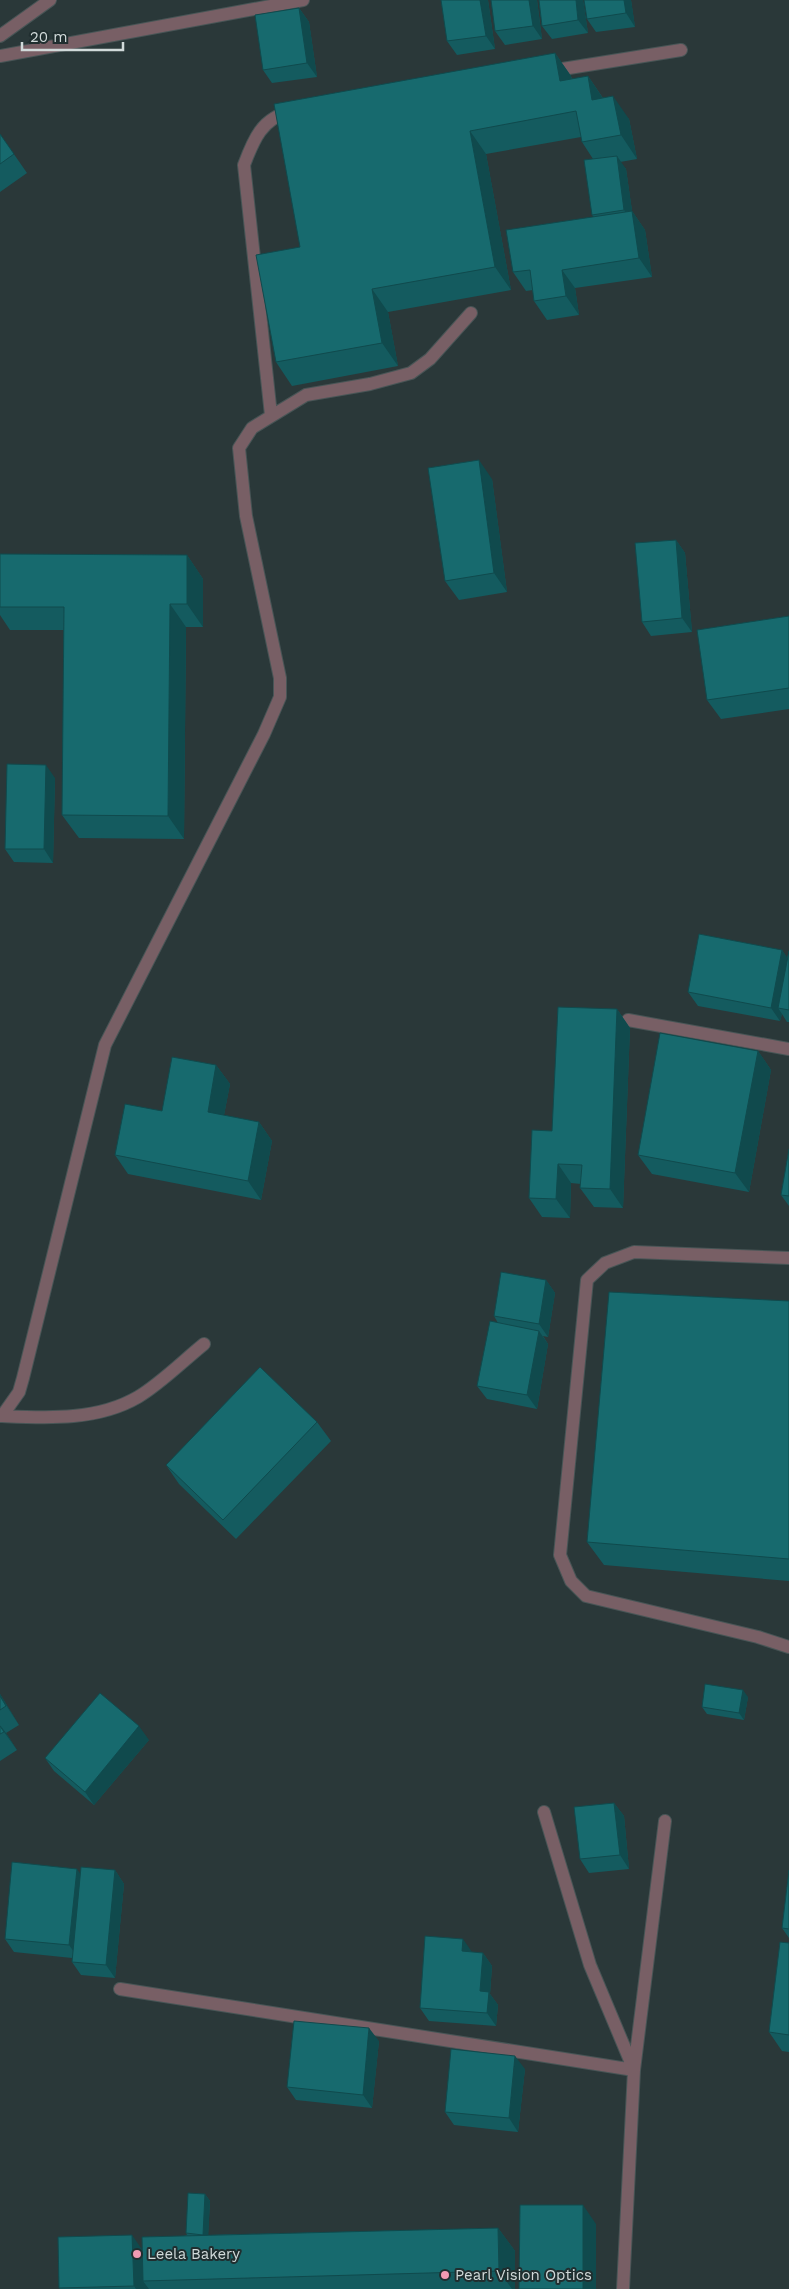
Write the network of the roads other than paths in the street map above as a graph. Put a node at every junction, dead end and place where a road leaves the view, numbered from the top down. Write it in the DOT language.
graph roads {
  1 [pos="50,0"];
  2 [pos="303,0"];
  3 [pos="0,36"];
  4 [pos="681,50"];
  5 [pos="0,56"];
  6 [pos="534,73"];
  7 [pos="309,109"];
  8 [pos="471,313"];
  9 [pos="271,415"];
  10 [pos="628,1020"];
  11 [pos="789,1050"];
  12 [pos="789,1258"];
  13 [pos="204,1344"];
  14 [pos="1,1416"];
  15 [pos="789,1647"];
  16 [pos="544,1812"];
  17 [pos="665,1821"];
  18 [pos="120,1989"];
  19 [pos="634,2070"];
  20 [pos="623,2289"];
  1 -- 3 [label="street"];
  2 -- 5 [label="street"];
  4 -- 6 [label="street"];
  7 -- 9 [label="street"];
  8 -- 9 [label="street"];
  9 -- 14 [label="street"];
  10 -- 11 [label="street"];
  12 -- 15 [label="street"];
  13 -- 14 [label="street"];
  16 -- 19 [label="street"];
  17 -- 19 [label="street"];
  18 -- 19 [label="street"];
  19 -- 20 [label="street"];
}
